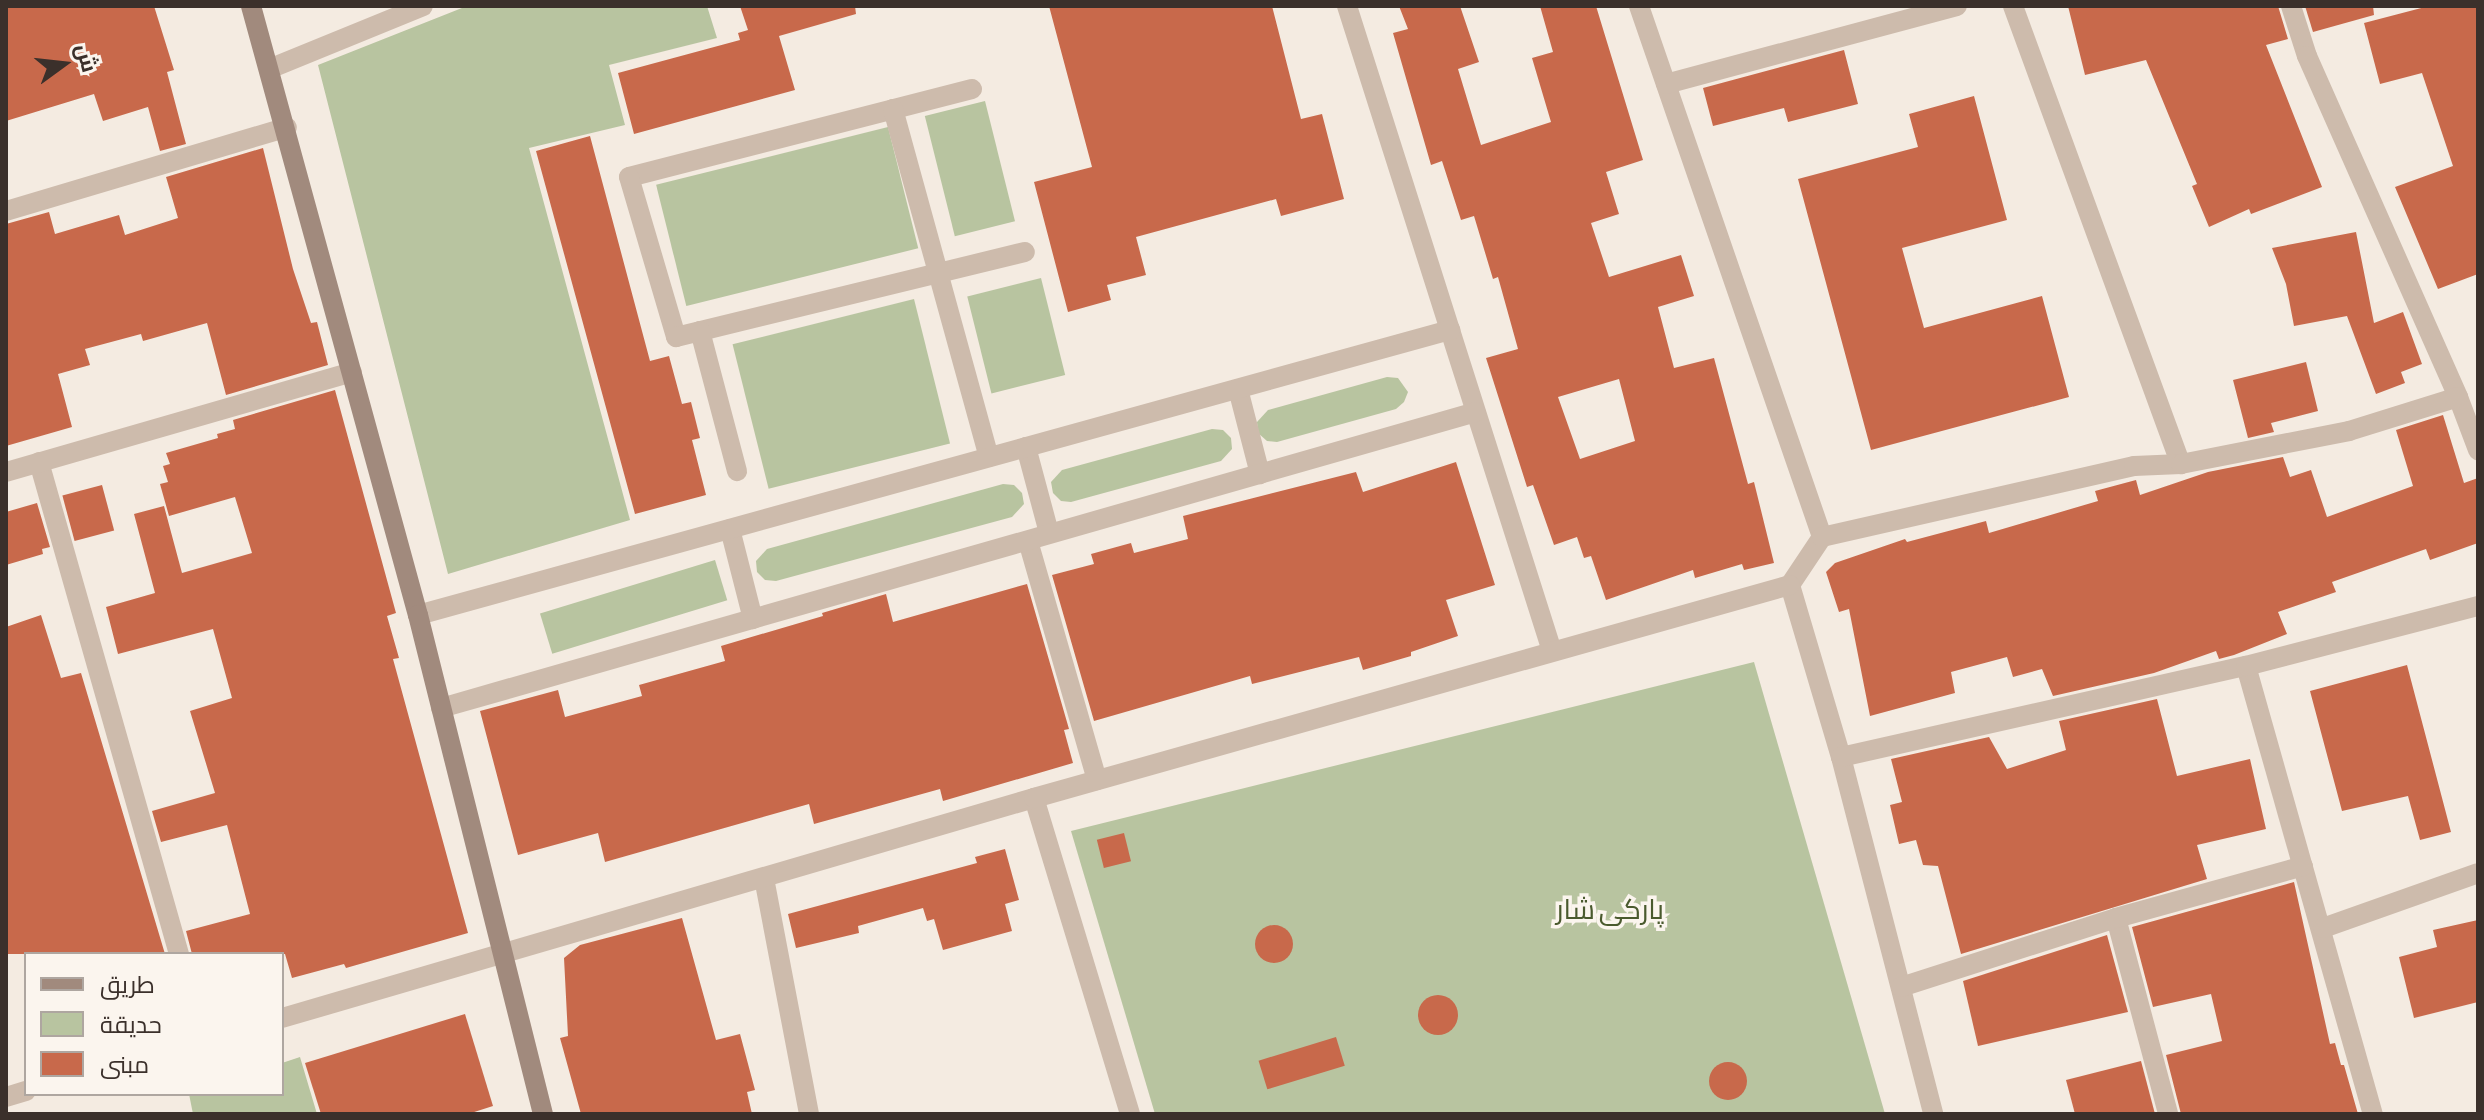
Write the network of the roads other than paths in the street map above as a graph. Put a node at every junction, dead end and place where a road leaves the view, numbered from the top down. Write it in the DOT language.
graph roads {
  1 [pos="251,6"];
  2 [pos="423,6"];
  3 [pos="1347,6"];
  4 [pos="1639,6"];
  5 [pos="1957,6"];
  6 [pos="2013,6"];
  7 [pos="2291,6"];
  8 [pos="269,69"];
  9 [pos="1666,84"];
  10 [pos="972,89"];
  11 [pos="893,109"];
  12 [pos="287,127"];
  13 [pos="6,211"];
  14 [pos="1025,252"];
  15 [pos="938,273"];
  16 [pos="1450,330"];
  17 [pos="700,331"];
  18 [pos="352,372"];
  19 [pos="1238,389"];
  20 [pos="2458,397"];
  21 [pos="1476,412"];
  22 [pos="1026,447"];
  23 [pos="2478,450"];
  24 [pos="989,457"];
  25 [pos="39,462"];
  26 [pos="2181,464"];
  27 [pos="737,471"];
  28 [pos="6,472"];
  29 [pos="1260,474"];
  30 [pos="730,529"];
  31 [pos="1049,533"];
  32 [pos="1822,537"];
  33 [pos="1028,541"];
  34 [pos="1790,585"];
  35 [pos="2478,606"];
  36 [pos="418,615"];
  37 [pos="753,619"];
  38 [pos="1552,651"];
  39 [pos="2246,666"];
  40 [pos="441,708"];
  41 [pos="1841,757"];
  42 [pos="1097,780"];
  43 [pos="1034,798"];
  44 [pos="2303,866"];
  45 [pos="2478,873"];
  46 [pos="764,878"];
  47 [pos="2116,918"];
  48 [pos="2323,928"];
  49 [pos="178,952"];
  50 [pos="504,955"];
  51 [pos="1901,987"];
  52 [pos="284,1017"];
  53 [pos="6,1098"];
  54 [pos="11,1114"];
  55 [pos="543,1114"];
  56 [pos="809,1114"];
  57 [pos="1130,1114"];
  58 [pos="1933,1114"];
  59 [pos="2168,1114"];
  60 [pos="2373,1114"];
  1 -- 8 [label="street"];
  2 -- 8 [label="street"];
  3 -- 16 [label="street"];
  4 -- 9 [label="street"];
  5 -- 9 [label="street"];
  6 -- 26 [label="street"];
  7 -- 20 [label="street"];
  8 -- 12 [label="street"];
  9 -- 32 [label="street"];
  10 -- 11 [label="street"];
  11 -- 15 [label="street"];
  11 -- 17 [label="street"];
  12 -- 13 [label="street"];
  12 -- 18 [label="street"];
  14 -- 15 [label="street"];
  15 -- 17 [label="street"];
  15 -- 24 [label="street"];
  16 -- 19 [label="street"];
  16 -- 21 [label="street"];
  17 -- 27 [label="street"];
  18 -- 25 [label="street"];
  18 -- 36 [label="street"];
  19 -- 22 [label="street"];
  19 -- 29 [label="street"];
  20 -- 23 [label="street"];
  20 -- 26 [label="street"];
  21 -- 29 [label="street"];
  21 -- 38 [label="street"];
  22 -- 24 [label="street"];
  22 -- 31 [label="street"];
  24 -- 30 [label="street"];
  25 -- 28 [label="street"];
  25 -- 49 [label="street"];
  26 -- 32 [label="street"];
  29 -- 31 [label="street"];
  30 -- 36 [label="street"];
  30 -- 37 [label="street"];
  31 -- 33 [label="street"];
  32 -- 34 [label="street"];
  33 -- 37 [label="street"];
  33 -- 42 [label="street"];
  34 -- 38 [label="street"];
  34 -- 41 [label="street"];
  35 -- 39 [label="street"];
  36 -- 40 [label="street"];
  37 -- 40 [label="street"];
  38 -- 42 [label="street"];
  39 -- 41 [label="street"];
  39 -- 44 [label="street"];
  40 -- 50 [label="street"];
  41 -- 51 [label="street"];
  42 -- 43 [label="street"];
  43 -- 46 [label="street"];
  43 -- 57 [label="street"];
  44 -- 47 [label="street"];
  44 -- 48 [label="street"];
  45 -- 48 [label="street"];
  46 -- 50 [label="street"];
  46 -- 56 [label="street"];
  47 -- 51 [label="street"];
  47 -- 59 [label="street"];
  48 -- 60 [label="street"];
  50 -- 52 [label="street"];
  50 -- 55 [label="street"];
  51 -- 58 [label="street"];
  53 -- 54 [label="street"];
}
